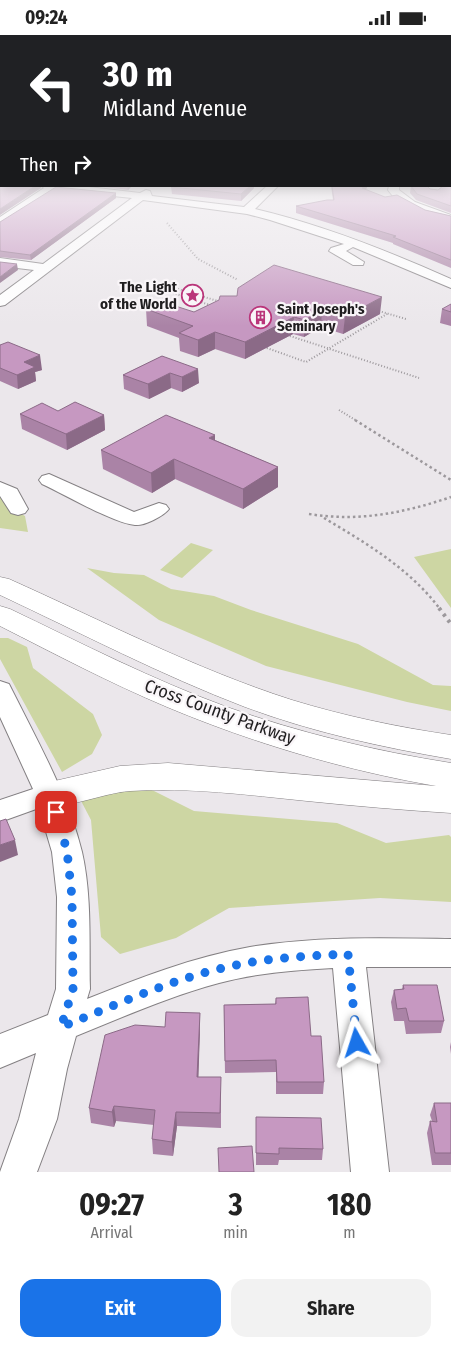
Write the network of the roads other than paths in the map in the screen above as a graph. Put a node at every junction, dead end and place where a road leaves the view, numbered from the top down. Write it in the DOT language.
graph roads {
  1 [pos="109,220"];
  2 [pos="284,220"];
  3 [pos="358,244"];
  4 [pos="322,247"];
  5 [pos="335,251"];
  6 [pos="0,262"];
  7 [pos="358,262"];
  8 [pos="45,268"];
  9 [pos="451,284"];
  10 [pos="0,302"];
  11 [pos="49,479"];
  12 [pos="0,488"];
  13 [pos="18,509"];
  14 [pos="159,509"];
  15 [pos="0,567"];
  16 [pos="0,585"];
  17 [pos="0,615"];
  18 [pos="114,636"];
  19 [pos="0,690"];
  20 [pos="451,747"];
  21 [pos="451,776"];
  22 [pos="49,794"];
  23 [pos="451,800"];
  24 [pos="0,811"];
  25 [pos="451,953"];
  26 [pos="348,954"];
  27 [pos="61,1027"];
  28 [pos="0,1051"];
  29 [pos="18,1172"];
  30 [pos="370,1172"];
  1 -- 8 [label="street"];
  2 -- 3 [label="street"];
  3 -- 5 [label="street"];
  3 -- 9 [label="street"];
  4 -- 5 [label="street"];
  5 -- 7 [label="street"];
  6 -- 8 [label="street"];
  8 -- 10 [label="street"];
  11 -- 14 [label="street"];
  12 -- 13 [label="street"];
  15 -- 18 [label="highway"];
  16 -- 18 [label="highway"];
  17 -- 21 [label="highway, Cross County Parkway"];
  18 -- 20 [label="highway, Cross County Parkway"];
  19 -- 22 [label="street"];
  22 -- 23 [label="highway"];
  22 -- 24 [label="street"];
  22 -- 27 [label="street"];
  25 -- 26 [label="street"];
  26 -- 27 [label="street"];
  26 -- 30 [label="street"];
  27 -- 28 [label="street"];
  27 -- 29 [label="street"];
}
